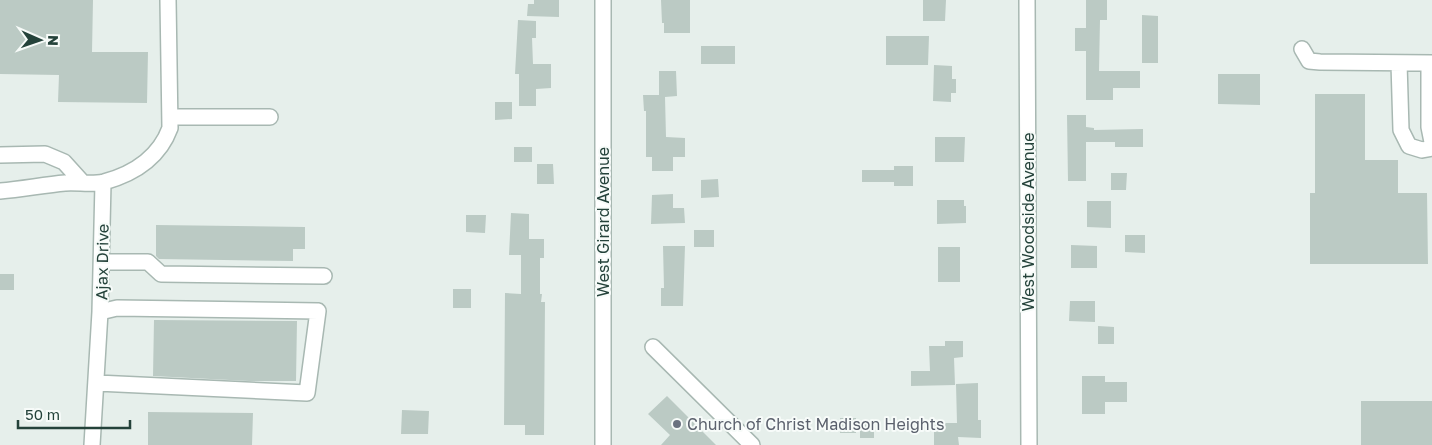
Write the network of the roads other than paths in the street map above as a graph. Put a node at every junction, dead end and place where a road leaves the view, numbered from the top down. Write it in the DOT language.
graph roads {
  1 [pos="168,0"];
  2 [pos="603,0"];
  3 [pos="1027,0"];
  4 [pos="1302,49"];
  5 [pos="1399,63"];
  6 [pos="1431,63"];
  7 [pos="270,117"];
  8 [pos="170,118"];
  9 [pos="1432,142"];
  10 [pos="1432,148"];
  11 [pos="0,154"];
  12 [pos="83,183"];
  13 [pos="103,183"];
  14 [pos="0,191"];
  15 [pos="102,262"];
  16 [pos="324,276"];
  17 [pos="100,312"];
  18 [pos="653,347"];
  19 [pos="97,383"];
  20 [pos="92,445"];
  21 [pos="603,445"];
  22 [pos="752,445"];
  23 [pos="1028,445"];
  1 -- 8 [label="street"];
  2 -- 21 [label="street, West Girard Avenue"];
  3 -- 23 [label="street, West Woodside Avenue"];
  4 -- 5 [label="street"];
  5 -- 6 [label="street"];
  5 -- 10 [label="street"];
  6 -- 9 [label="street"];
  7 -- 8 [label="street"];
  8 -- 13 [label="street"];
  11 -- 12 [label="street"];
  12 -- 13 [label="street"];
  12 -- 14 [label="street"];
  13 -- 15 [label="street, Ajax Drive"];
  15 -- 16 [label="street"];
  15 -- 17 [label="street, Ajax Drive"];
  17 -- 19 [label="street, Ajax Drive"];
  17 -- 19 [label="street"];
  18 -- 22 [label="street"];
  19 -- 20 [label="street, Ajax Drive"];
}
